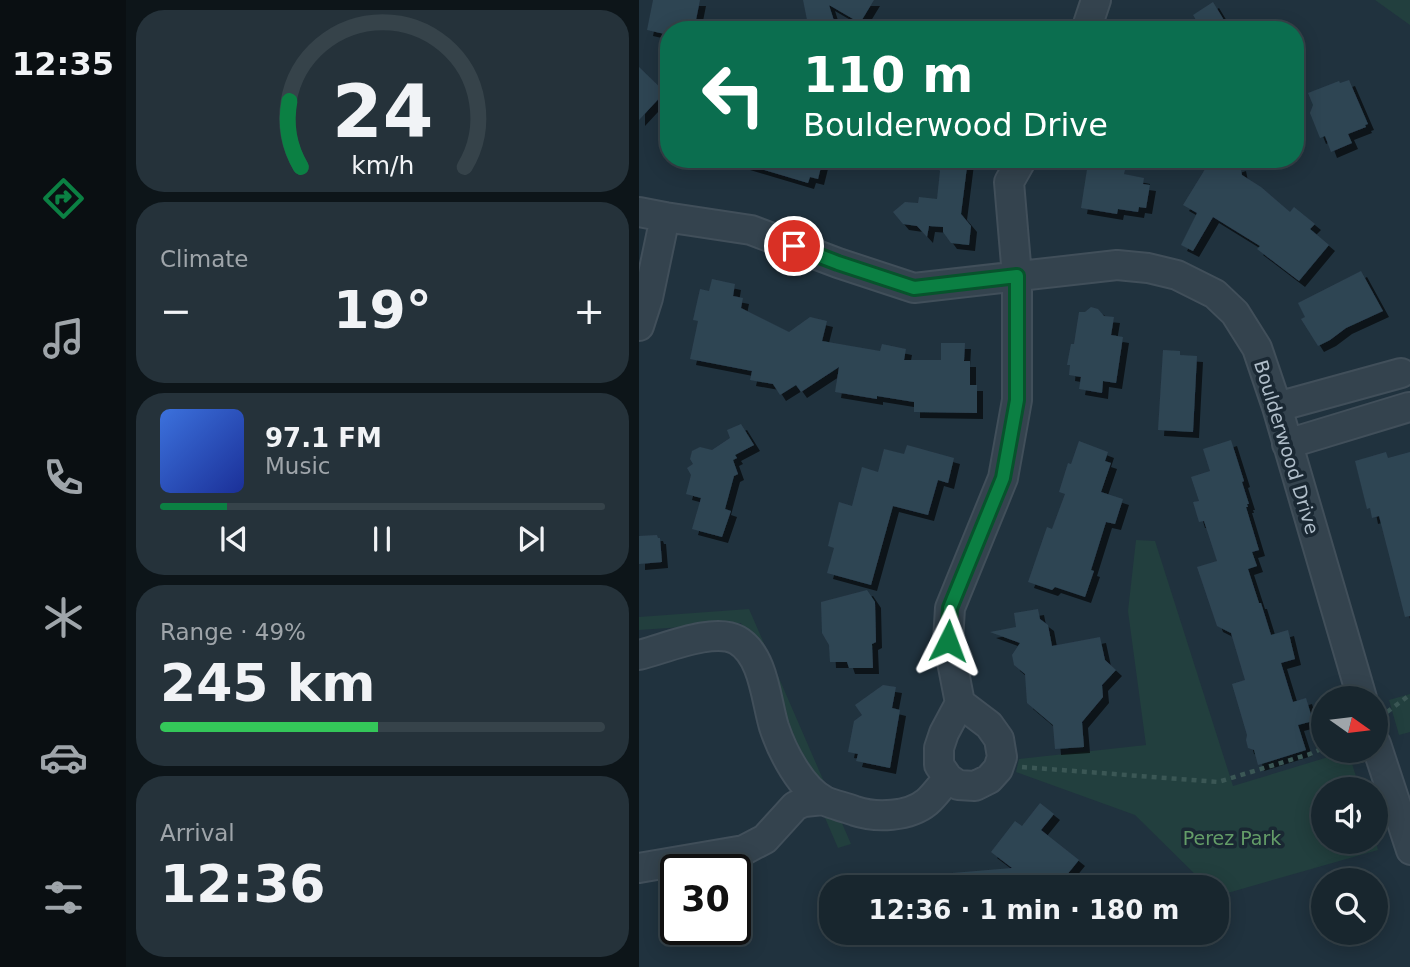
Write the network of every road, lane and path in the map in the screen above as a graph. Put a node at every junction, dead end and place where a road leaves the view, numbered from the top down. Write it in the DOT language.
graph roads {
  1 [pos="1096,0"];
  2 [pos="1089,21"];
  3 [pos="1017,168"];
  4 [pos="652,215"];
  5 [pos="1017,276"];
  6 [pos="639,326"];
  7 [pos="1405,365"];
  8 [pos="1277,407"];
  9 [pos="1409,408"];
  10 [pos="1287,444"];
  11 [pos="639,655"];
  12 [pos="1358,686"];
  13 [pos="1410,697"];
  14 [pos="960,703"];
  15 [pos="1388,711"];
  16 [pos="1311,754"];
  17 [pos="1000,762"];
  18 [pos="1382,763"];
  19 [pos="948,778"];
  20 [pos="823,800"];
  21 [pos="1410,850"];
  22 [pos="639,868"];
  1 -- 2 [label="street"];
  3 -- 5 [label="street"];
  4 -- 5 [label="street, Boulderwood Drive"];
  4 -- 6 [label="street"];
  5 -- 8 [label="street, Boulderwood Drive"];
  5 -- 14 [label="street"];
  7 -- 8 [label="street"];
  7 -- 9 [label="street"];
  8 -- 10 [label="street, Boulderwood Drive"];
  9 -- 10 [label="street"];
  10 -- 12 [label="street, Boulderwood Drive"];
  11 -- 20 [label="street"];
  13 -- 15 [label="path"];
  14 -- 17 [label="street"];
  14 -- 19 [label="street"];
  16 -- 17 [label="path"];
  17 -- 19 [label="street"];
  18 -- 21 [label="street"];
  19 -- 20 [label="street"];
  20 -- 22 [label="street"];
}
